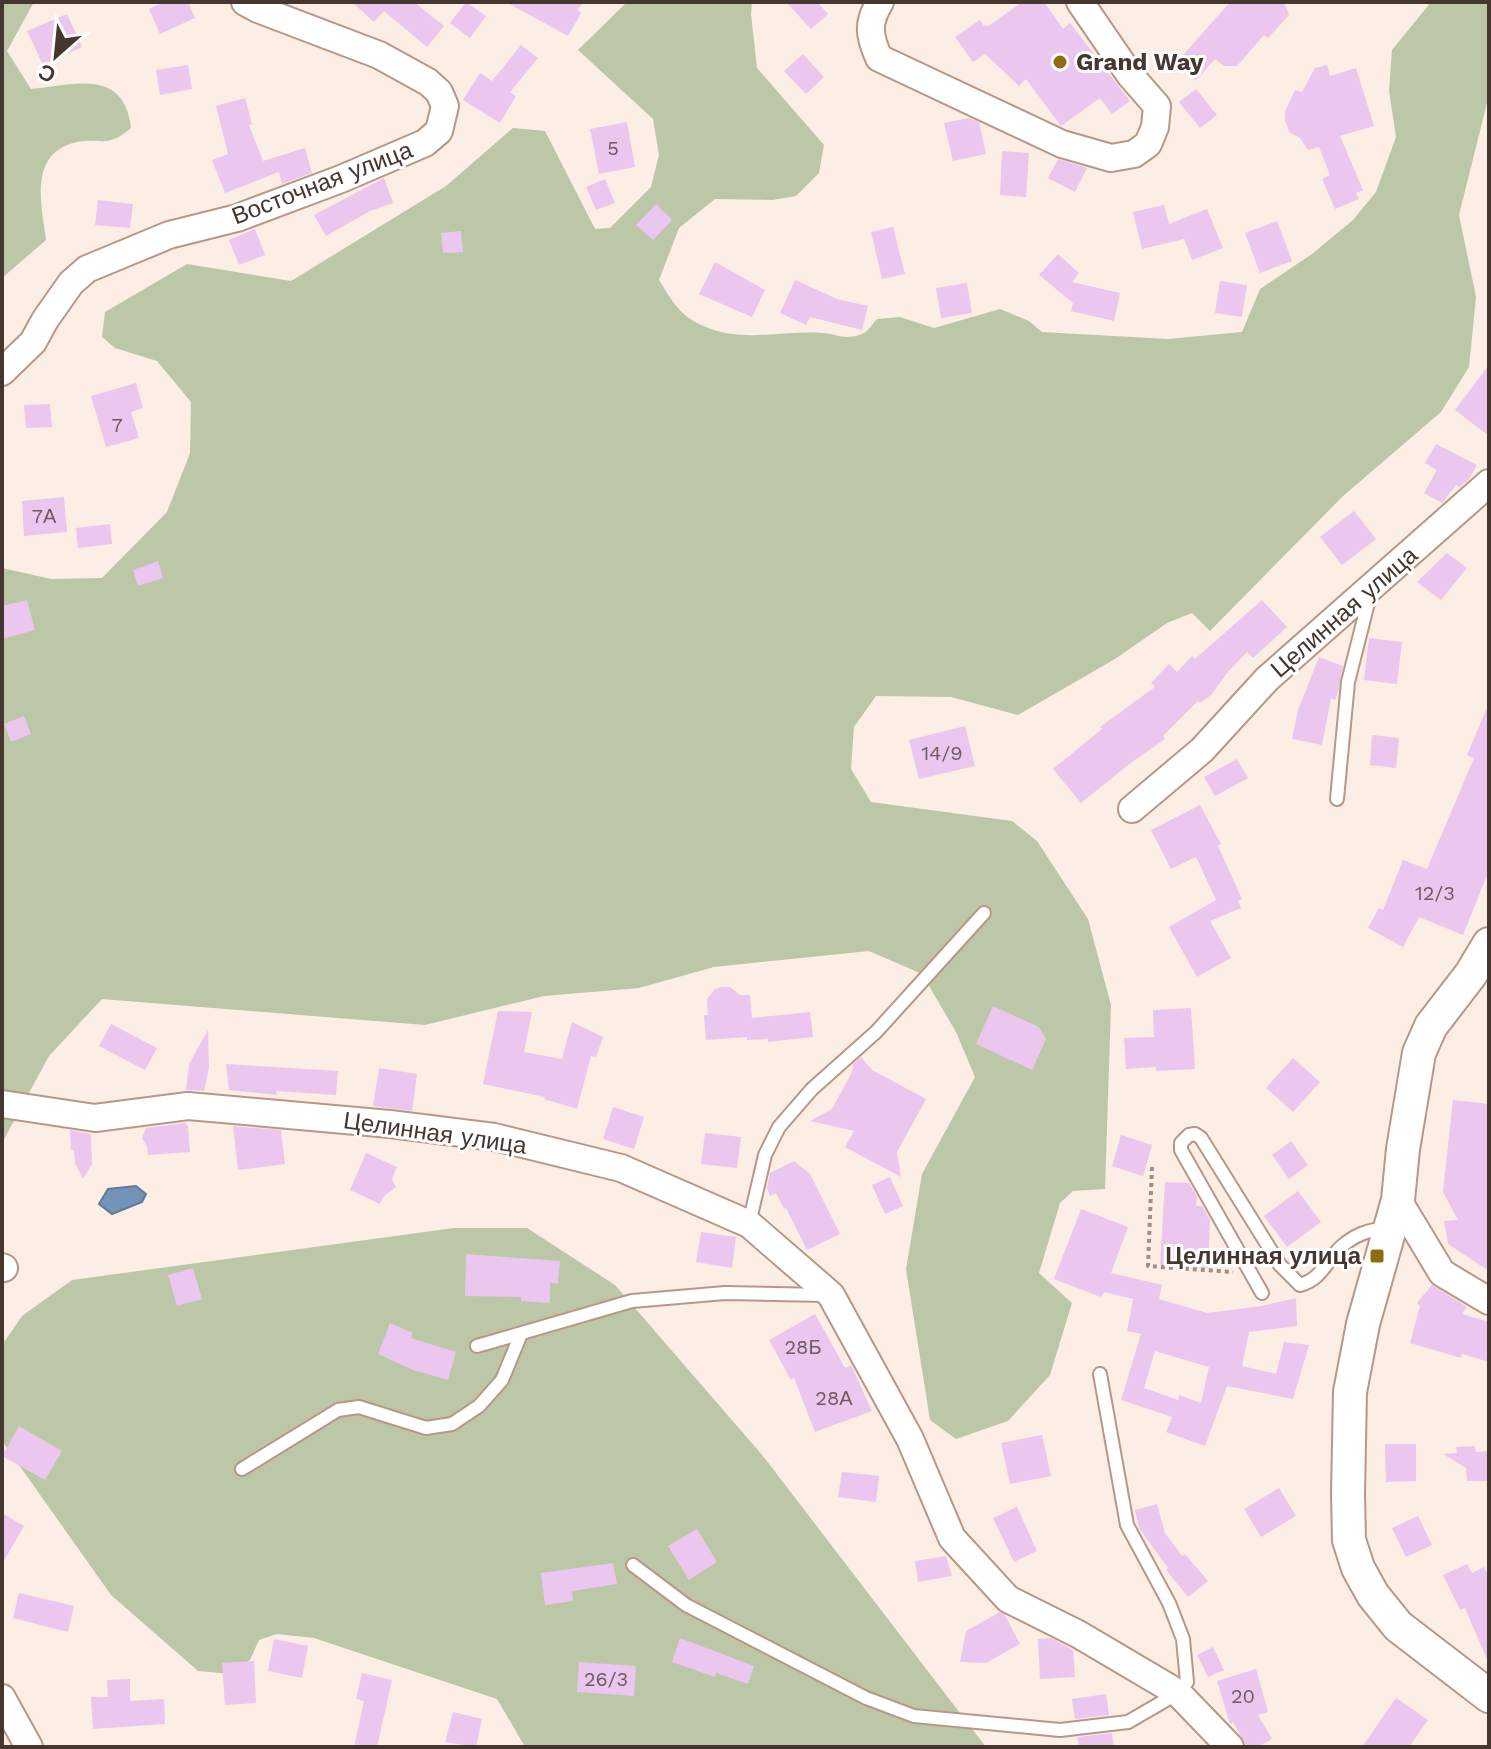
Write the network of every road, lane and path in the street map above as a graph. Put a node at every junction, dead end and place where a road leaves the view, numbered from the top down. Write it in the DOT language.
graph roads {
  1 [pos="245,2"];
  2 [pos="880,2"];
  3 [pos="1080,2"];
  4 [pos="2,372"];
  5 [pos="1489,483"];
  6 [pos="1372,588"];
  7 [pos="1337,799"];
  8 [pos="1132,809"];
  9 [pos="984,913"];
  10 [pos="1489,944"];
  11 [pos="2,1104"];
  12 [pos="1152,1167"];
  13 [pos="1394,1214"];
  14 [pos="749,1224"];
  15 [pos="1210,1271"];
  16 [pos="1262,1293"];
  17 [pos="831,1295"];
  18 [pos="1489,1301"];
  19 [pos="521,1334"];
  20 [pos="477,1346"];
  21 [pos="1100,1374"];
  22 [pos="242,1469"];
  23 [pos="633,1565"];
  24 [pos="1178,1693"];
  25 [pos="1489,1696"];
  26 [pos="2,1698"];
  27 [pos="29,1747"];
  28 [pos="1230,1747"];
  1 -- 4 [label="street, Восточная улица"];
  2 -- 3 [label="street"];
  5 -- 6 [label="street, Целинная улица"];
  6 -- 7 [label="lane"];
  6 -- 8 [label="street, Целинная улица"];
  9 -- 14 [label="lane"];
  10 -- 13 [label="street"];
  11 -- 14 [label="street, Целинная улица"];
  12 -- 15 [label="path"];
  13 -- 16 [label="lane"];
  13 -- 18 [label="street"];
  13 -- 25 [label="street"];
  14 -- 17 [label="street, Целинная улица"];
  17 -- 19 [label="lane"];
  17 -- 24 [label="street, Целинная улица"];
  19 -- 20 [label="lane"];
  19 -- 22 [label="lane"];
  21 -- 24 [label="lane"];
  23 -- 24 [label="lane"];
  24 -- 28 [label="street, Целинная улица"];
  26 -- 27 [label="street"];
}
